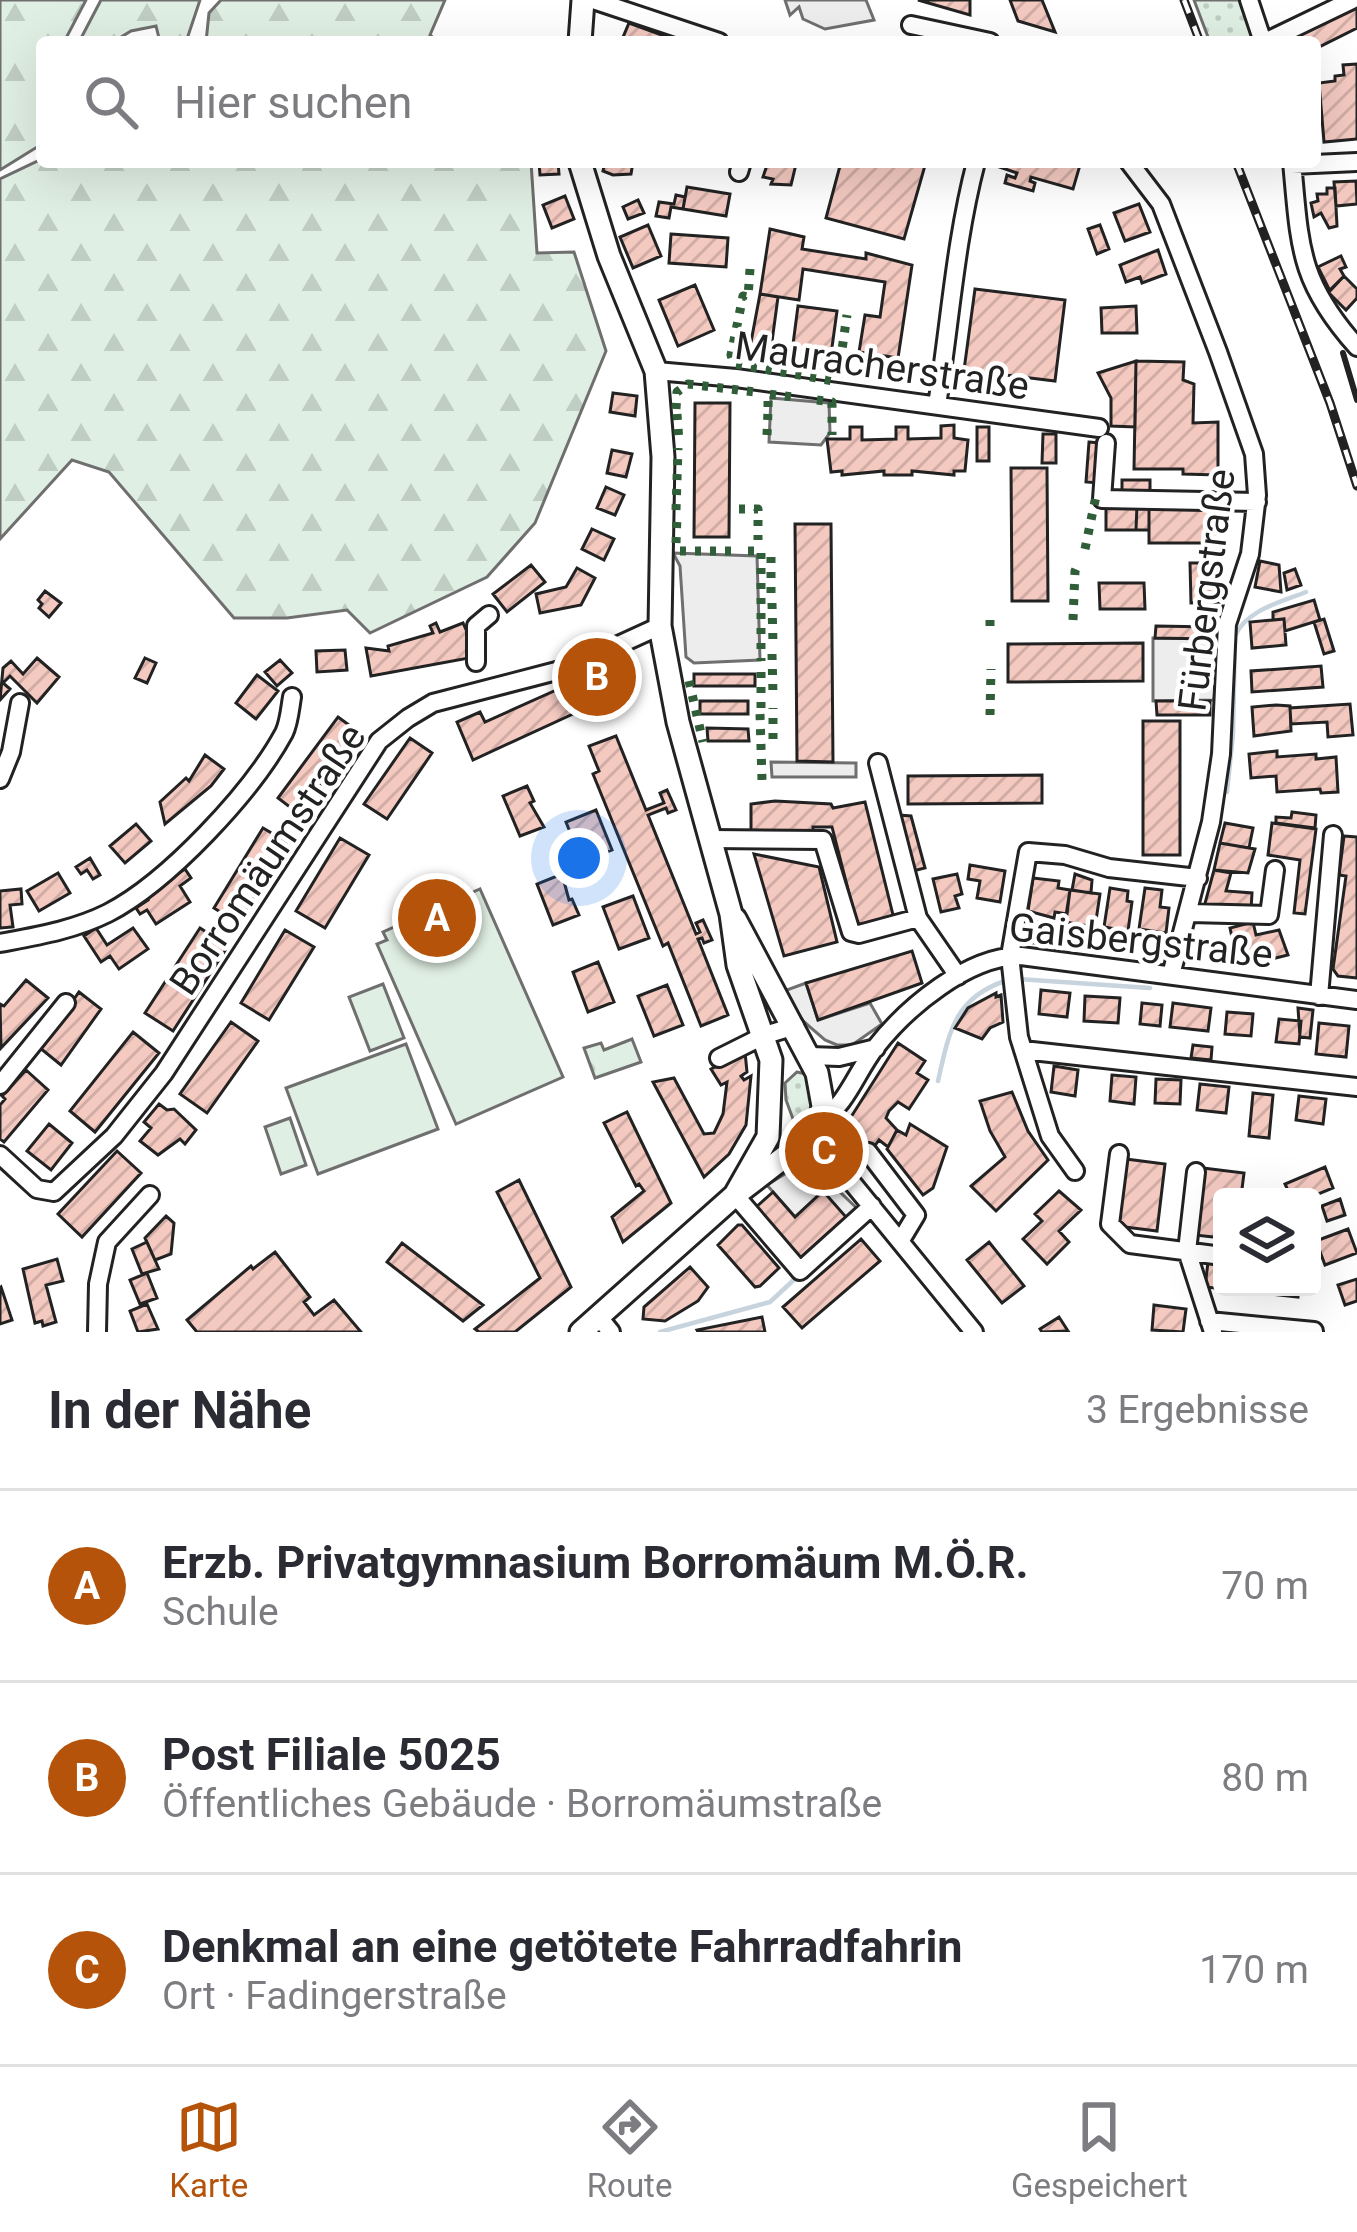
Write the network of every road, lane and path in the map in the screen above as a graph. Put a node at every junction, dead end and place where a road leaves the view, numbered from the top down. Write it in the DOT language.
graph roads {
  1 [pos="583,0"];
  2 [pos="593,0"];
  3 [pos="1249,0"];
  4 [pos="1352,0"];
  5 [pos="911,25"];
  6 [pos="580,36"];
  7 [pos="701,36"];
  8 [pos="962,36"];
  9 [pos="1262,36"];
  10 [pos="1277,36"];
  11 [pos="1357,162"];
  12 [pos="1321,163"];
  13 [pos="582,168"];
  14 [pos="974,168"];
  15 [pos="1134,168"];
  16 [pos="1292,168"];
  17 [pos="1357,347"];
  18 [pos="656,371"];
  19 [pos="938,405"];
  20 [pos="1257,502"];
  21 [pos="489,615"];
  22 [pos="660,626"];
  23 [pos="476,662"];
  24 [pos="292,697"];
  25 [pos="20,704"];
  26 [pos="878,763"];
  27 [pos="0,779"];
  28 [pos="1333,836"];
  29 [pos="711,839"];
  30 [pos="1276,870"];
  31 [pos="1198,878"];
  32 [pos="1190,913"];
  33 [pos="731,914"];
  34 [pos="918,918"];
  35 [pos="0,943"];
  36 [pos="1010,956"];
  37 [pos="1171,975"];
  38 [pos="958,976"];
  39 [pos="1319,996"];
  40 [pos="1357,1000"];
  41 [pos="65,1003"];
  42 [pos="779,1031"];
  43 [pos="876,1048"];
  44 [pos="1023,1050"];
  45 [pos="810,1056"];
  46 [pos="719,1058"];
  47 [pos="778,1071"];
  48 [pos="0,1085"];
  49 [pos="1357,1087"];
  50 [pos="820,1122"];
  51 [pos="801,1141"];
  52 [pos="868,1152"];
  53 [pos="1119,1154"];
  54 [pos="0,1155"];
  55 [pos="1075,1172"];
  56 [pos="1196,1172"];
  57 [pos="849,1179"];
  58 [pos="150,1195"];
  59 [pos="735,1195"];
  60 [pos="872,1206"];
  61 [pos="901,1240"];
  62 [pos="1187,1251"];
  63 [pos="1213,1255"];
  64 [pos="604,1324"];
  65 [pos="1211,1327"];
  66 [pos="1314,1331"];
  67 [pos="97,1332"];
  68 [pos="581,1332"];
  69 [pos="974,1332"];
  1 -- 6 [label="main road"];
  2 -- 7 [label="street"];
  3 -- 9 [label="street"];
  4 -- 10 [label="street"];
  5 -- 8 [label="street"];
  11 -- 12 [label="street"];
  13 -- 18 [label="main road"];
  14 -- 19 [label="street"];
  15 -- 20 [label="street, Fürbergstraße"];
  16 -- 17 [label="street"];
  18 -- 19 [label="street, Mauracherstraße"];
  18 -- 22 [label="main road"];
  19 -- 20 [label="street, Mauracherstraße"];
  20 -- 31 [label="street, Fürbergstraße"];
  21 -- 23 [label="street"];
  22 -- 29 [label="main road"];
  22 -- 54 [label="street, Borromäumstraße"];
  24 -- 35 [label="street"];
  25 -- 27 [label="street"];
  26 -- 34 [label="street"];
  28 -- 39 [label="street"];
  29 -- 33 [label="main road"];
  29 -- 34 [label="street"];
  30 -- 32 [label="street"];
  31 -- 32 [label="street, Fürbergstraße"];
  31 -- 36 [label="street"];
  32 -- 37 [label="street, Fürbergstraße"];
  33 -- 42 [label="main road"];
  33 -- 42 [label="main road"];
  34 -- 38 [label="street"];
  36 -- 37 [label="street, Gaisbergstraße"];
  36 -- 38 [label="street, Gaisbergstraße"];
  36 -- 44 [label="street"];
  37 -- 39 [label="street, Gaisbergstraße"];
  38 -- 43 [label="street, Gaisbergstraße"];
  39 -- 40 [label="street, Gaisbergstraße"];
  41 -- 48 [label="street"];
  42 -- 45 [label="main road"];
  42 -- 46 [label="street"];
  42 -- 47 [label="main road"];
  43 -- 45 [label="street"];
  43 -- 50 [label="street, Gaisbergstraße"];
  44 -- 49 [label="street"];
  44 -- 55 [label="street"];
  45 -- 47 [label="main road"];
  45 -- 50 [label="main road"];
  47 -- 51 [label="main road"];
  47 -- 59 [label="main road, Gaisbergstraße"];
  50 -- 51 [label="main road, Gaisbergstraße"];
  50 -- 57 [label="street"];
  51 -- 57 [label="street"];
  51 -- 59 [label="main road, Gaisbergstraße"];
  52 -- 61 [label="street"];
  53 -- 62 [label="street"];
  56 -- 62 [label="street"];
  57 -- 60 [label="street"];
  58 -- 67 [label="street"];
  59 -- 60 [label="street"];
  59 -- 64 [label="main road, Gaisbergstraße"];
  60 -- 61 [label="street"];
  61 -- 69 [label="street"];
  62 -- 63 [label="street"];
  62 -- 65 [label="street"];
  64 -- 68 [label="main road, Gaisbergstraße"];
  65 -- 66 [label="street"];
}
